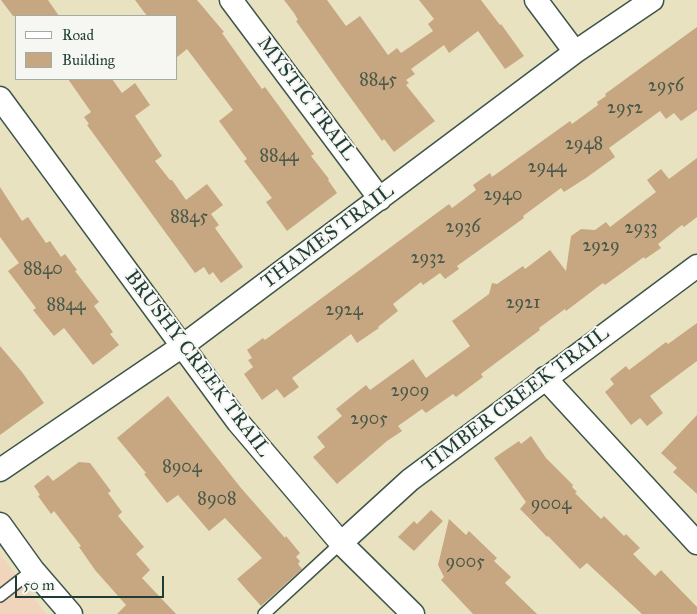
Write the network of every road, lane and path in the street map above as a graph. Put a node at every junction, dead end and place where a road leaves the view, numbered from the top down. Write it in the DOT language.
graph roads {
  1 [pos="231,0"];
  2 [pos="536,0"];
  3 [pos="652,0"];
  4 [pos="575,52"];
  5 [pos="0,98"];
  6 [pos="380,198"];
  7 [pos="697,266"];
  8 [pos="181,347"];
  9 [pos="545,378"];
  10 [pos="0,470"];
  11 [pos="0,524"];
  12 [pos="341,543"];
  13 [pos="697,544"];
  14 [pos="33,570"];
  15 [pos="0,596"];
  16 [pos="71,614"];
  17 [pos="264,614"];
  18 [pos="413,614"];
  1 -- 6 [label="street, MYSTIC TRAIL"];
  2 -- 4 [label="street"];
  3 -- 4 [label="street, THAMES TRAIL"];
  4 -- 6 [label="street, THAMES TRAIL"];
  5 -- 8 [label="street, BRUSHY CREEK TRAIL"];
  6 -- 8 [label="street, THAMES TRAIL"];
  7 -- 9 [label="street, TIMBER CREEK TRAIL"];
  8 -- 10 [label="street, THAMES TRAIL"];
  8 -- 12 [label="street, BRUSHY CREEK TRAIL"];
  9 -- 12 [label="street, TIMBER CREEK TRAIL"];
  9 -- 13 [label="street"];
  11 -- 14 [label="street"];
  12 -- 17 [label="lane"];
  12 -- 18 [label="street, BRUSHY CREEK TRAIL"];
  14 -- 15 [label="lane"];
  14 -- 16 [label="street"];
}
